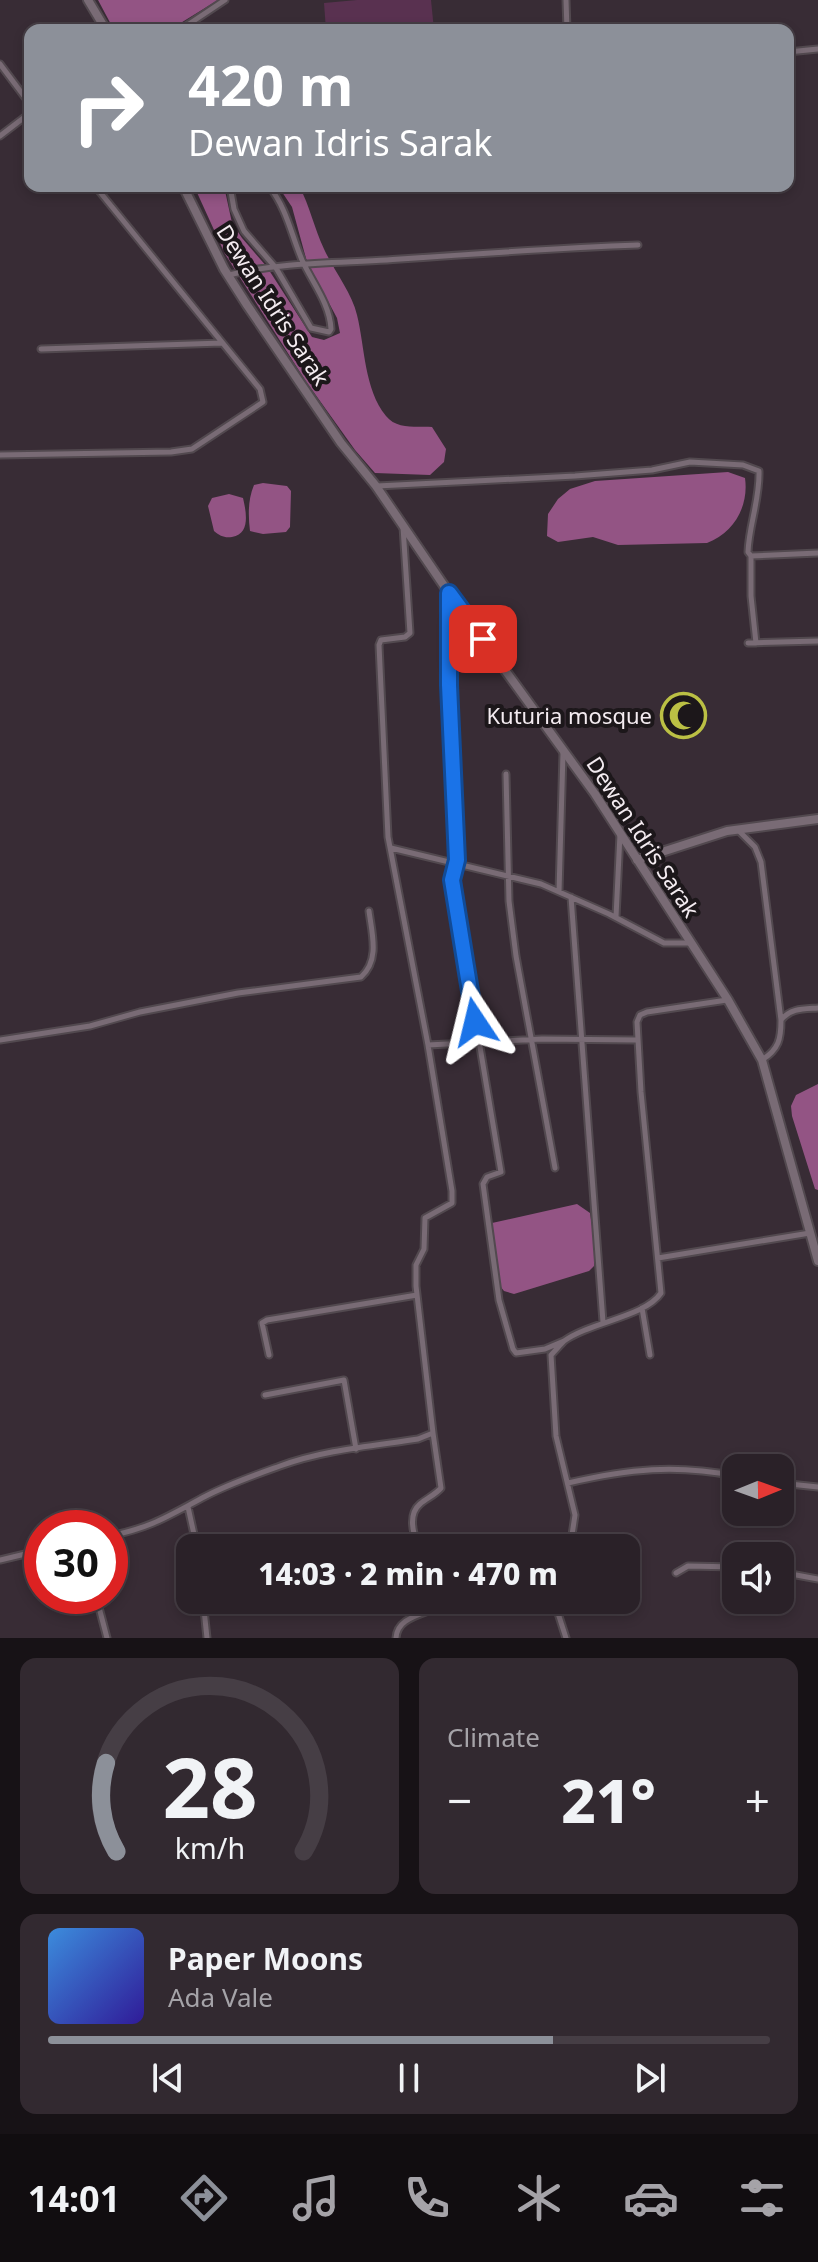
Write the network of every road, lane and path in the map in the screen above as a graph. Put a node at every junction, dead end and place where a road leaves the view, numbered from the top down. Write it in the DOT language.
graph roads {
  1 [pos="88,0"];
  2 [pos="225,0"];
  3 [pos="566,0"];
  4 [pos="102,24"];
  5 [pos="189,24"];
  6 [pos="567,24"];
  7 [pos="818,49"];
  8 [pos="794,51"];
  9 [pos="0,64"];
  10 [pos="24,96"];
  11 [pos="24,118"];
  12 [pos="0,136"];
  13 [pos="100,192"];
  14 [pos="186,192"];
  15 [pos="231,192"];
  16 [pos="274,192"];
  17 [pos="638,245"];
  18 [pos="304,265"];
  19 [pos="276,268"];
  20 [pos="228,275"];
  21 [pos="223,343"];
  22 [pos="41,349"];
  23 [pos="0,455"];
  24 [pos="376,486"];
  25 [pos="403,526"];
  26 [pos="818,553"];
  27 [pos="751,556"];
  28 [pos="449,593"];
  29 [pos="818,641"];
  30 [pos="748,643"];
  31 [pos="756,643"];
  32 [pos="563,748"];
  33 [pos="506,774"];
  34 [pos="818,819"];
  35 [pos="737,830"];
  36 [pos="620,833"];
  37 [pos="391,848"];
  38 [pos="637,860"];
  39 [pos="457,866"];
  40 [pos="509,876"];
  41 [pos="559,892"];
  42 [pos="571,897"];
  43 [pos="369,911"];
  44 [pos="616,917"];
  45 [pos="690,943"];
  46 [pos="728,1000"];
  47 [pos="818,1008"];
  48 [pos="781,1020"];
  49 [pos="0,1040"];
  50 [pos="531,1040"];
  51 [pos="581,1040"];
  52 [pos="636,1040"];
  53 [pos="479,1041"];
  54 [pos="428,1045"];
  55 [pos="762,1060"];
  56 [pos="555,1168"];
  57 [pos="811,1233"];
  58 [pos="657,1258"];
  59 [pos="818,1261"];
  60 [pos="417,1295"];
  61 [pos="642,1308"];
  62 [pos="603,1322"];
  63 [pos="564,1341"];
  64 [pos="545,1349"];
  65 [pos="269,1355"];
  66 [pos="551,1355"];
  67 [pos="650,1355"];
  68 [pos="265,1395"];
  69 [pos="433,1433"];
  70 [pos="356,1449"];
  71 [pos="722,1474"];
  72 [pos="568,1483"];
  73 [pos="794,1484"];
  74 [pos="818,1487"];
  75 [pos="188,1507"];
  76 [pos="128,1532"];
  77 [pos="194,1534"];
  78 [pos="414,1534"];
  79 [pos="572,1534"];
  80 [pos="24,1554"];
  81 [pos="0,1560"];
  82 [pos="722,1567"];
  83 [pos="676,1573"];
  84 [pos="794,1575"];
  85 [pos="818,1579"];
  86 [pos="101,1614"];
  87 [pos="204,1614"];
  88 [pos="422,1614"];
  89 [pos="558,1614"];
  90 [pos="107,1638"];
  91 [pos="207,1638"];
  92 [pos="396,1638"];
  93 [pos="566,1638"];
  1 -- 4 [label="main road"];
  2 -- 5 [label="street"];
  3 -- 6 [label="street"];
  7 -- 8 [label="street"];
  9 -- 10 [label="street"];
  11 -- 12 [label="street"];
  13 -- 21 [label="street"];
  14 -- 20 [label="main road, Dewan Idris Sarak"];
  15 -- 19 [label="street"];
  16 -- 18 [label="street"];
  17 -- 18 [label="street"];
  18 -- 19 [label="street"];
  18 -- 19 [label="street"];
  19 -- 20 [label="street"];
  20 -- 24 [label="main road, Dewan Idris Sarak"];
  21 -- 22 [label="street"];
  21 -- 23 [label="street"];
  24 -- 25 [label="main road, Dewan Idris Sarak"];
  24 -- 27 [label="street"];
  25 -- 28 [label="main road, Dewan Idris Sarak"];
  25 -- 37 [label="street"];
  26 -- 27 [label="street"];
  27 -- 31 [label="street"];
  28 -- 32 [label="main road, Dewan Idris Sarak"];
  28 -- 39 [label="street"];
  29 -- 31 [label="street"];
  30 -- 31 [label="street"];
  32 -- 36 [label="main road, Dewan Idris Sarak"];
  32 -- 41 [label="street"];
  33 -- 40 [label="street"];
  34 -- 35 [label="main road"];
  35 -- 38 [label="main road"];
  35 -- 48 [label="street"];
  36 -- 38 [label="main road, Dewan Idris Sarak"];
  36 -- 44 [label="street"];
  37 -- 39 [label="street"];
  37 -- 54 [label="street"];
  38 -- 45 [label="main road, Dewan Idris Sarak"];
  39 -- 40 [label="street"];
  39 -- 53 [label="street"];
  40 -- 41 [label="street"];
  40 -- 50 [label="street"];
  41 -- 42 [label="street"];
  42 -- 44 [label="street"];
  42 -- 51 [label="street"];
  43 -- 49 [label="street"];
  44 -- 45 [label="street"];
  45 -- 46 [label="main road, Dewan Idris Sarak"];
  46 -- 52 [label="street"];
  46 -- 55 [label="main road, Dewan Idris Sarak"];
  47 -- 48 [label="street"];
  48 -- 55 [label="street"];
  50 -- 51 [label="street"];
  50 -- 53 [label="street"];
  50 -- 56 [label="street"];
  51 -- 52 [label="street"];
  51 -- 62 [label="street"];
  52 -- 58 [label="street"];
  53 -- 54 [label="street"];
  53 -- 64 [label="street"];
  54 -- 60 [label="street"];
  55 -- 57 [label="main road, Dewan Idris Sarak"];
  57 -- 58 [label="street"];
  57 -- 59 [label="main road, Dewan Idris Sarak"];
  58 -- 61 [label="street"];
  60 -- 65 [label="street"];
  60 -- 69 [label="street"];
  61 -- 62 [label="street"];
  61 -- 67 [label="street"];
  62 -- 63 [label="street"];
  63 -- 64 [label="street"];
  63 -- 66 [label="street"];
  64 -- 66 [label="street"];
  66 -- 72 [label="street"];
  68 -- 70 [label="street"];
  69 -- 70 [label="street"];
  69 -- 78 [label="street"];
  70 -- 75 [label="street"];
  71 -- 72 [label="street"];
  72 -- 79 [label="street"];
  73 -- 74 [label="street"];
  75 -- 76 [label="street"];
  75 -- 77 [label="street"];
  80 -- 81 [label="street"];
  82 -- 83 [label="street"];
  84 -- 85 [label="street"];
  86 -- 90 [label="street"];
  87 -- 91 [label="street"];
  88 -- 92 [label="street"];
  89 -- 93 [label="street"];
}
